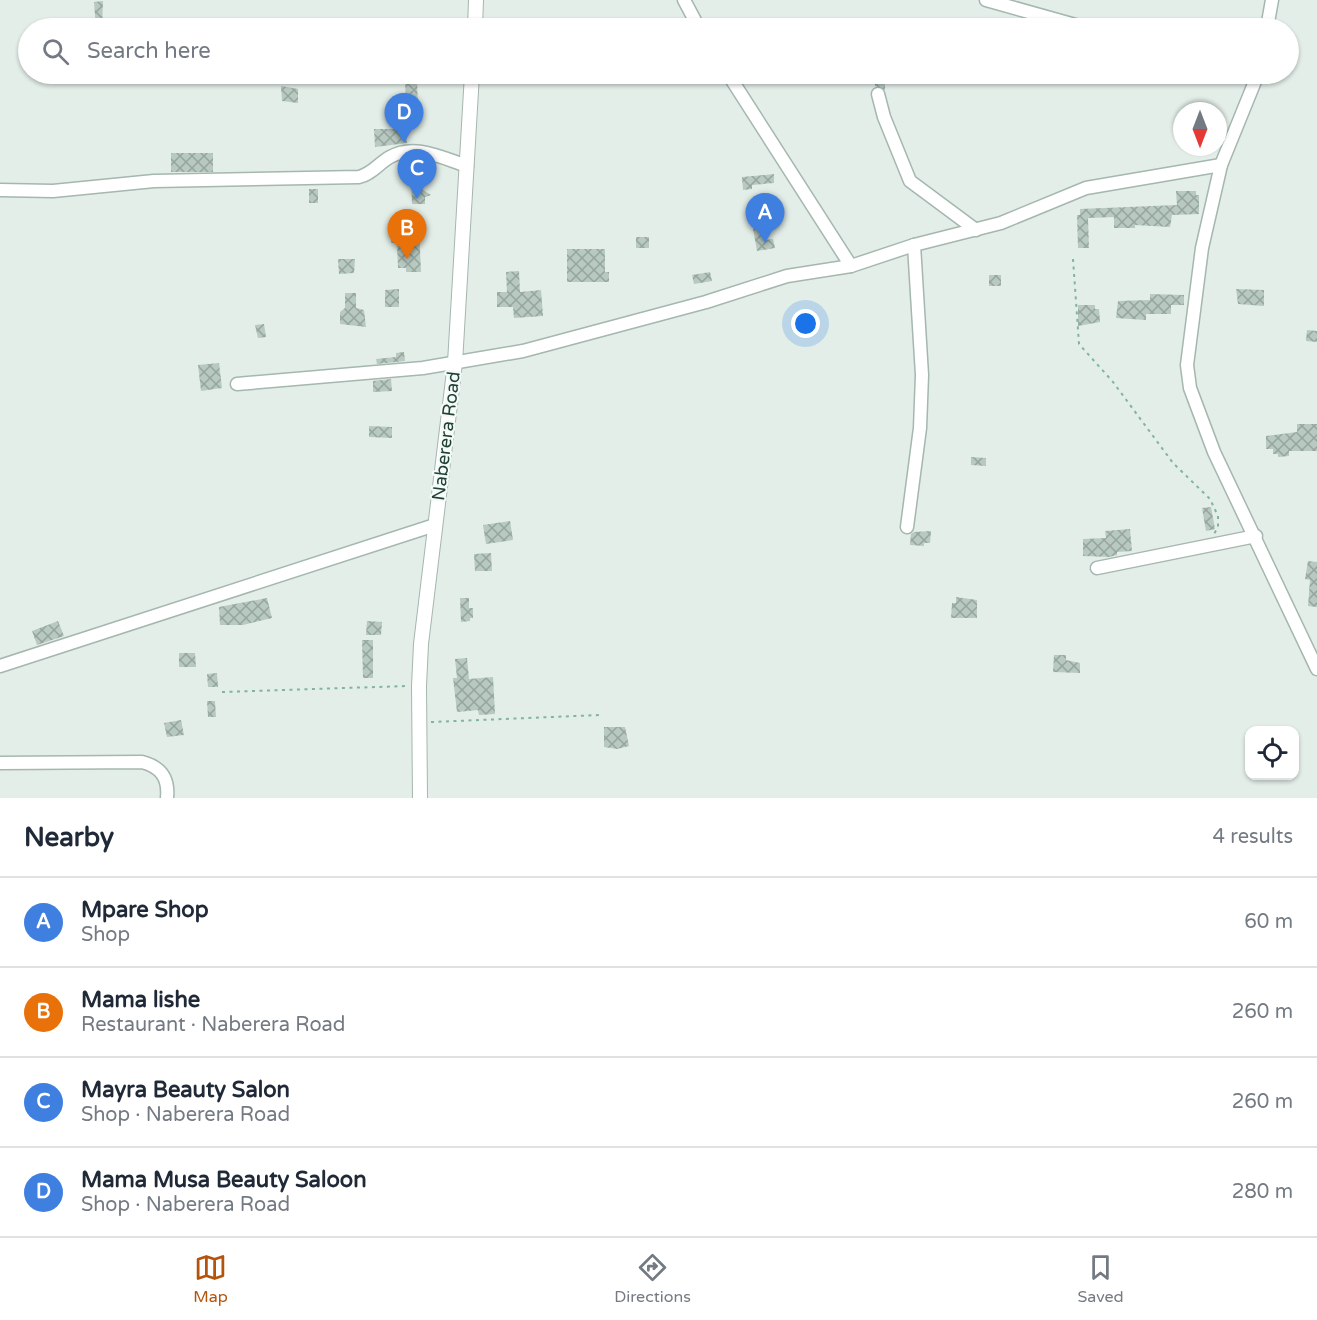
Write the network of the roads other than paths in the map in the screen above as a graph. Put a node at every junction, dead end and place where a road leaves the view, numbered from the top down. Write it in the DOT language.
graph roads {
  1 [pos="476,0"];
  2 [pos="684,0"];
  3 [pos="986,0"];
  4 [pos="1272,0"];
  5 [pos="475,18"];
  6 [pos="694,18"];
  7 [pos="1050,18"];
  8 [pos="1269,18"];
  9 [pos="471,84"];
  10 [pos="734,84"];
  11 [pos="1253,84"];
  12 [pos="878,94"];
  13 [pos="1221,165"];
  14 [pos="467,166"];
  15 [pos="0,190"];
  16 [pos="976,230"];
  17 [pos="914,245"];
  18 [pos="851,266"];
  19 [pos="455,363"];
  20 [pos="237,384"];
  21 [pos="435,525"];
  22 [pos="907,527"];
  23 [pos="1256,536"];
  24 [pos="1097,568"];
  25 [pos="0,666"];
  26 [pos="1317,669"];
  27 [pos="0,763"];
  28 [pos="167,798"];
  29 [pos="420,798"];
  1 -- 5 [label="street"];
  2 -- 6 [label="street"];
  3 -- 7 [label="street"];
  4 -- 8 [label="street"];
  9 -- 14 [label="street, Naberera Road"];
  10 -- 18 [label="street"];
  11 -- 13 [label="street"];
  12 -- 16 [label="street"];
  13 -- 16 [label="street"];
  13 -- 23 [label="street"];
  14 -- 15 [label="street"];
  14 -- 19 [label="street, Naberera Road"];
  16 -- 17 [label="street"];
  17 -- 18 [label="street"];
  17 -- 22 [label="street"];
  18 -- 19 [label="street"];
  19 -- 20 [label="street"];
  19 -- 21 [label="street, Naberera Road"];
  21 -- 25 [label="street"];
  21 -- 29 [label="street, Naberera Road"];
  23 -- 24 [label="street"];
  23 -- 26 [label="street"];
  27 -- 28 [label="street"];
}
